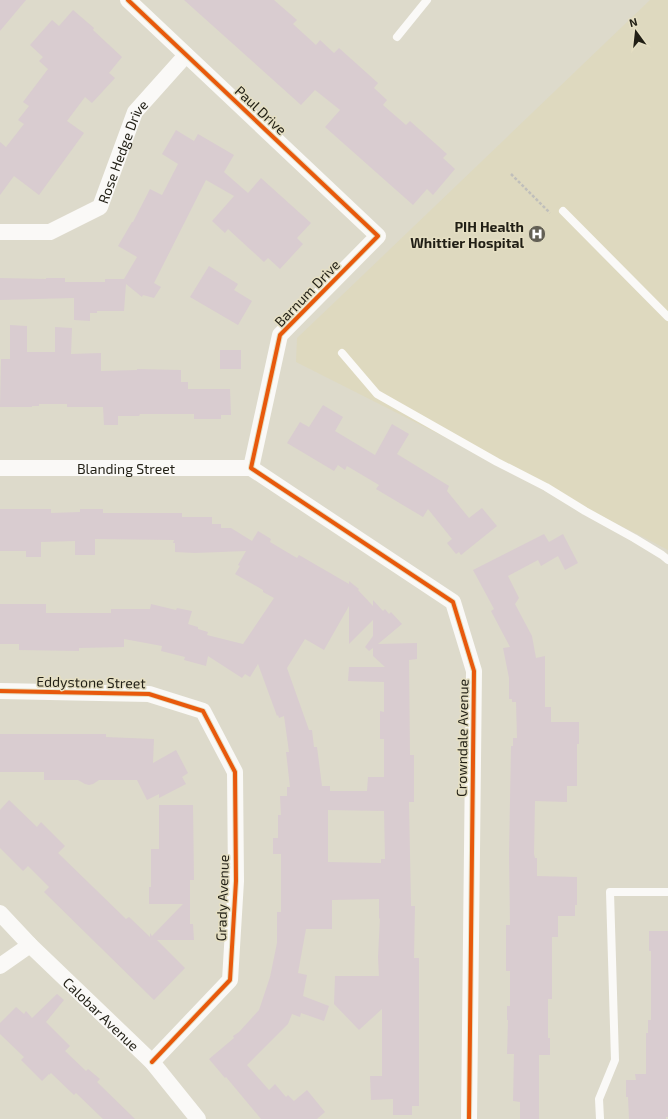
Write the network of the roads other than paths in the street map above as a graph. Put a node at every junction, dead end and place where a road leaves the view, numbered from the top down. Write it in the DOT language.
graph roads {
  1 [pos="128,0"];
  2 [pos="427,0"];
  3 [pos="397,37"];
  4 [pos="186,55"];
  5 [pos="563,211"];
  6 [pos="0,232"];
  7 [pos="378,236"];
  8 [pos="668,317"];
  9 [pos="342,353"];
  10 [pos="0,468"];
  11 [pos="251,468"];
  12 [pos="668,560"];
  13 [pos="0,691"];
  14 [pos="203,711"];
  15 [pos="668,892"];
  16 [pos="0,913"];
  17 [pos="30,945"];
  18 [pos="0,966"];
  19 [pos="152,1062"];
  20 [pos="198,1119"];
  21 [pos="469,1119"];
  22 [pos="600,1119"];
  1 -- 4 [label="street, Paul Drive"];
  2 -- 3 [label="lane"];
  4 -- 6 [label="street, Rose Hedge Drive"];
  4 -- 7 [label="street, Paul Drive"];
  5 -- 8 [label="lane"];
  7 -- 11 [label="street, Barnum Drive"];
  9 -- 12 [label="lane"];
  10 -- 11 [label="street, Blanding Street"];
  11 -- 21 [label="street, Crowndale Avenue"];
  13 -- 14 [label="street, Eddystone Street"];
  14 -- 19 [label="street, Grady Avenue"];
  15 -- 22 [label="lane"];
  16 -- 17 [label="street, Calobar Avenue"];
  17 -- 18 [label="street"];
  17 -- 19 [label="street, Calobar Avenue"];
  19 -- 20 [label="street, Calobar Avenue"];
}
